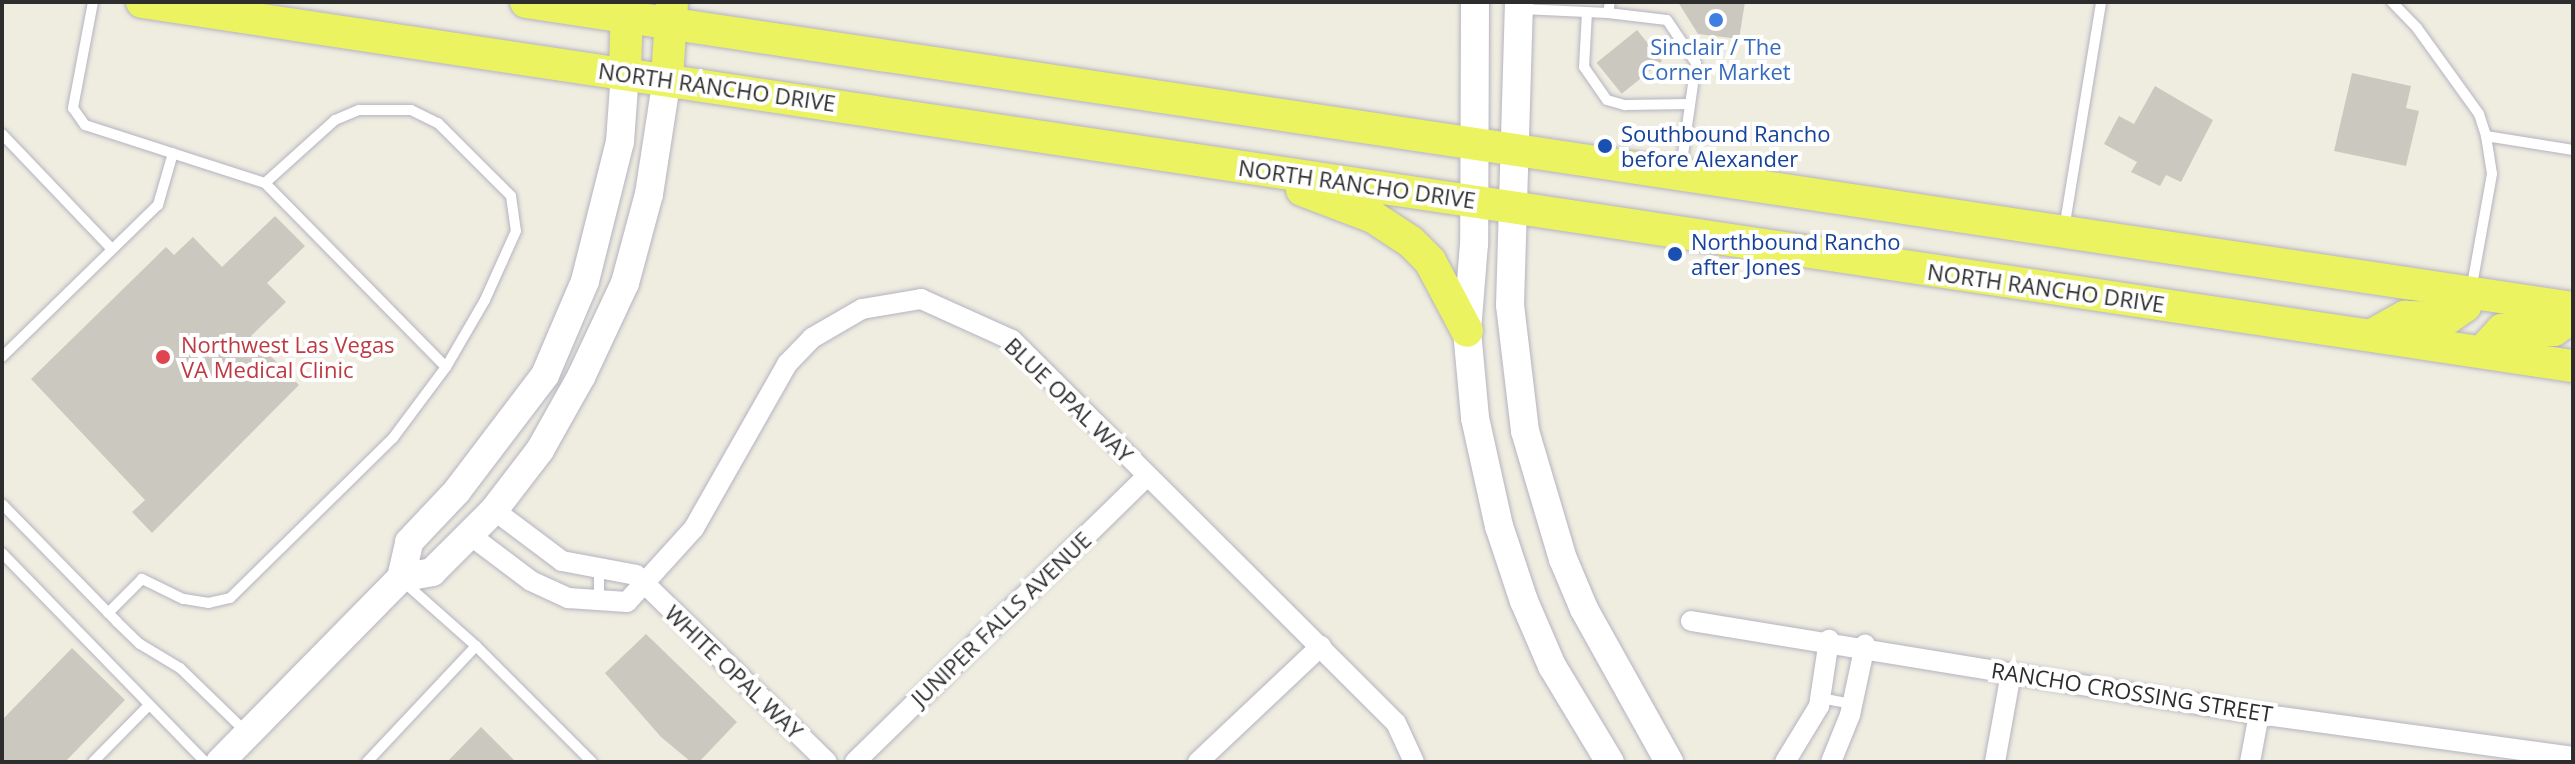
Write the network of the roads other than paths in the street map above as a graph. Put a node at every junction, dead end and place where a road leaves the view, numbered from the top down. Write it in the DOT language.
graph roads {
  1 [pos="93,2"];
  2 [pos="142,2"];
  3 [pos="526,2"];
  4 [pos="1475,2"];
  5 [pos="2101,2"];
  6 [pos="2392,2"];
  7 [pos="1519,6"];
  8 [pos="1609,8"];
  9 [pos="628,10"];
  10 [pos="1587,12"];
  11 [pos="673,14"];
  12 [pos="625,73"];
  13 [pos="667,78"];
  14 [pos="1690,104"];
  15 [pos="2,134"];
  16 [pos="2486,136"];
  17 [pos="1477,144"];
  18 [pos="2573,150"];
  19 [pos="1516,151"];
  20 [pos="173,153"];
  21 [pos="1243,168"];
  22 [pos="1681,173"];
  23 [pos="265,183"];
  24 [pos="1475,202"];
  25 [pos="1516,208"];
  26 [pos="2064,232"];
  27 [pos="112,249"];
  28 [pos="2471,293"];
  29 [pos="2573,308"];
  30 [pos="2573,316"];
  31 [pos="1467,331"];
  32 [pos="2372,335"];
  33 [pos="2482,352"];
  34 [pos="2,357"];
  35 [pos="2573,366"];
  36 [pos="446,367"];
  37 [pos="1147,476"];
  38 [pos="2,504"];
  39 [pos="494,510"];
  40 [pos="470,535"];
  41 [pos="2,553"];
  42 [pos="599,571"];
  43 [pos="401,578"];
  44 [pos="641,581"];
  45 [pos="599,604"];
  46 [pos="108,613"];
  47 [pos="1691,621"];
  48 [pos="1829,640"];
  49 [pos="1865,645"];
  50 [pos="476,646"];
  51 [pos="1321,646"];
  52 [pos="2011,673"];
  53 [pos="1821,698"];
  54 [pos="1853,704"];
  55 [pos="149,705"];
  56 [pos="2259,714"];
  57 [pos="247,733"];
  58 [pos="2564,758"];
  59 [pos="93,762"];
  60 [pos="205,762"];
  61 [pos="220,762"];
  62 [pos="367,762"];
  63 [pos="592,762"];
  64 [pos="827,762"];
  65 [pos="855,762"];
  66 [pos="1198,762"];
  67 [pos="1414,762"];
  68 [pos="1610,762"];
  69 [pos="1669,762"];
  70 [pos="1785,762"];
  71 [pos="1831,762"];
  72 [pos="1995,762"];
  73 [pos="2250,762"];
  1 -- 20 [label="lane"];
  2 -- 12 [label="main road, NORTH RANCHO DRIVE"];
  3 -- 9 [label="main road"];
  4 -- 17 [label="main road"];
  5 -- 26 [label="lane"];
  6 -- 16 [label="lane"];
  7 -- 10 [label="lane"];
  7 -- 19 [label="main road"];
  8 -- 10 [label="lane"];
  8 -- 14 [label="lane"];
  9 -- 11 [label="main road"];
  9 -- 12 [label="main road"];
  10 -- 14 [label="lane"];
  11 -- 13 [label="main road"];
  11 -- 17 [label="main road"];
  12 -- 13 [label="main road, NORTH RANCHO DRIVE"];
  12 -- 43 [label="main road"];
  13 -- 21 [label="main road, NORTH RANCHO DRIVE"];
  13 -- 39 [label="main road"];
  14 -- 22 [label="lane"];
  15 -- 27 [label="lane"];
  16 -- 18 [label="lane"];
  16 -- 28 [label="lane"];
  17 -- 19 [label="main road"];
  17 -- 24 [label="main road"];
  19 -- 22 [label="main road"];
  19 -- 25 [label="main road"];
  20 -- 23 [label="lane"];
  20 -- 27 [label="lane"];
  21 -- 24 [label="main road, NORTH RANCHO DRIVE"];
  21 -- 31 [label="main road"];
  22 -- 26 [label="main road"];
  23 -- 36 [label="lane"];
  23 -- 36 [label="lane"];
  24 -- 25 [label="main road, NORTH RANCHO DRIVE"];
  24 -- 31 [label="main road"];
  25 -- 32 [label="main road, NORTH RANCHO DRIVE"];
  25 -- 69 [label="main road"];
  26 -- 28 [label="main road"];
  27 -- 34 [label="lane"];
  28 -- 29 [label="main road"];
  28 -- 32 [label="main road"];
  30 -- 33 [label="main road"];
  31 -- 68 [label="main road"];
  32 -- 33 [label="main road, NORTH RANCHO DRIVE"];
  33 -- 35 [label="main road, NORTH RANCHO DRIVE"];
  36 -- 46 [label="lane"];
  37 -- 44 [label="street, BLUE OPAL WAY"];
  37 -- 51 [label="street, BLUE OPAL WAY"];
  37 -- 65 [label="street, JUNIPER FALLS AVENUE"];
  38 -- 46 [label="lane"];
  39 -- 40 [label="main road"];
  39 -- 42 [label="street"];
  40 -- 43 [label="main road"];
  40 -- 45 [label="street, BLUE OPAL WAY"];
  41 -- 55 [label="lane"];
  42 -- 44 [label="street"];
  42 -- 45 [label="lane"];
  43 -- 50 [label="lane"];
  43 -- 57 [label="main road"];
  44 -- 45 [label="street, BLUE OPAL WAY"];
  44 -- 64 [label="street, WHITE OPAL WAY"];
  46 -- 57 [label="lane"];
  47 -- 48 [label="street, RANCHO CROSSING STREET"];
  48 -- 49 [label="street, RANCHO CROSSING STREET"];
  48 -- 53 [label="street"];
  49 -- 52 [label="street, RANCHO CROSSING STREET"];
  49 -- 54 [label="street"];
  50 -- 62 [label="lane"];
  50 -- 63 [label="lane"];
  51 -- 66 [label="street"];
  51 -- 67 [label="street, BLUE OPAL WAY"];
  52 -- 56 [label="street, RANCHO CROSSING STREET"];
  52 -- 72 [label="street"];
  53 -- 54 [label="lane"];
  53 -- 70 [label="street"];
  54 -- 71 [label="street"];
  55 -- 59 [label="lane"];
  55 -- 60 [label="lane"];
  56 -- 58 [label="street, RANCHO CROSSING STREET"];
  56 -- 73 [label="street"];
  57 -- 61 [label="main road"];
}
